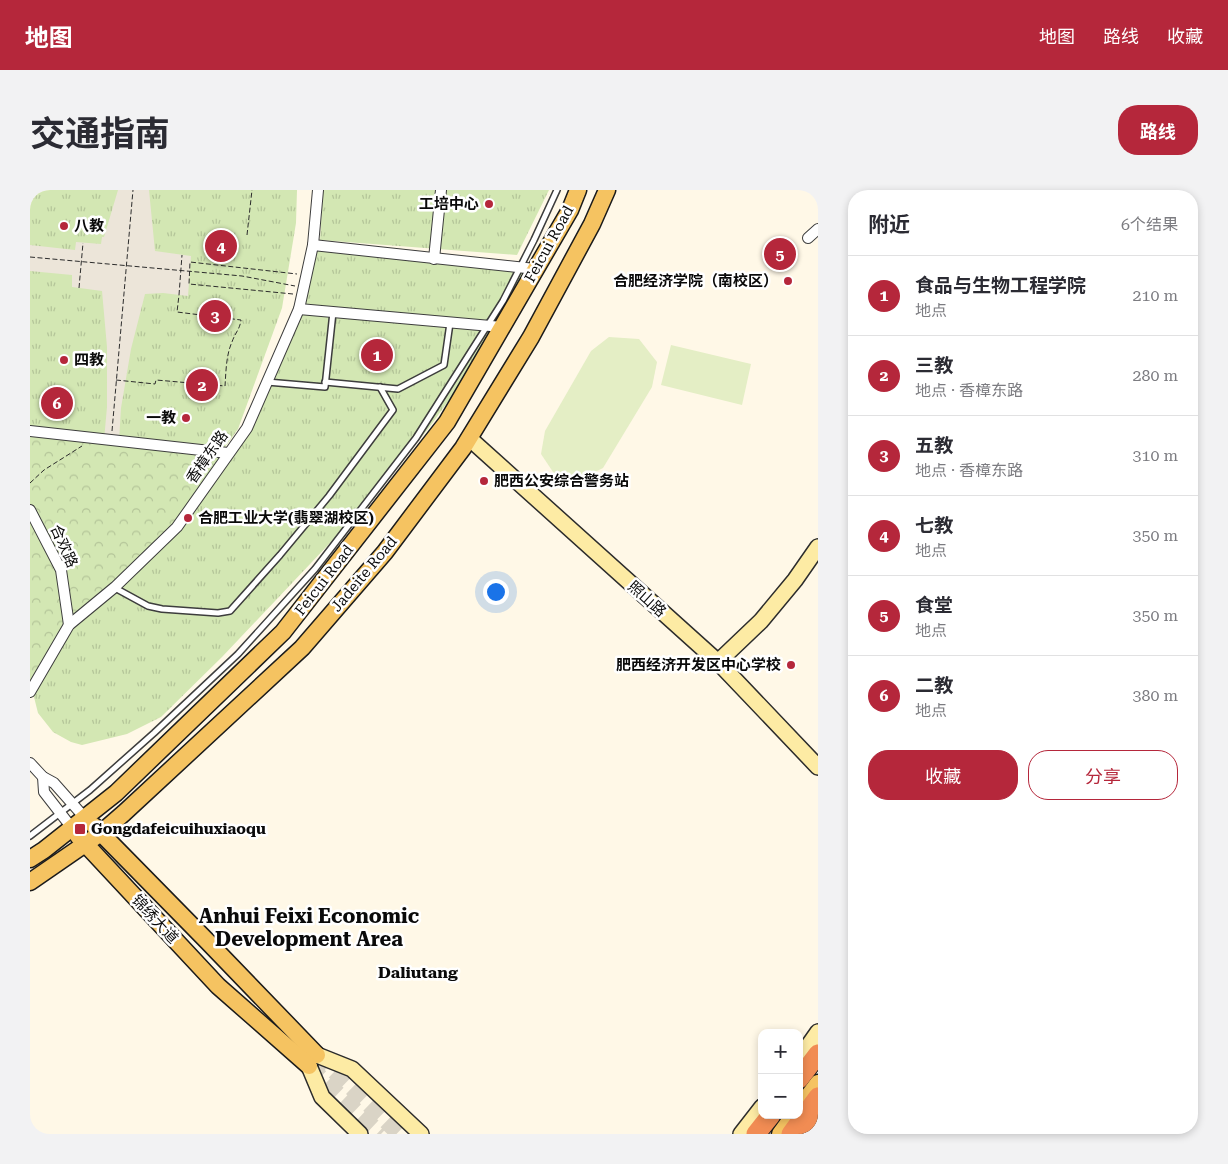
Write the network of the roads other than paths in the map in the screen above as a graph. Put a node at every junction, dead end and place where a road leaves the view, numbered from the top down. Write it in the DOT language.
graph roads {
  1 [pos="318,190"];
  2 [pos="441,190"];
  3 [pos="557,190"];
  4 [pos="578,190"];
  5 [pos="607,190"];
  6 [pos="818,228"];
  7 [pos="808,238"];
  8 [pos="313,245"];
  9 [pos="434,259"];
  10 [pos="528,269"];
  11 [pos="299,309"];
  12 [pos="333,312"];
  13 [pos="450,322"];
  14 [pos="495,327"];
  15 [pos="267,382"];
  16 [pos="326,382"];
  17 [pos="380,387"];
  18 [pos="30,431"];
  19 [pos="469,438"];
  20 [pos="228,453"];
  21 [pos="30,510"];
  22 [pos="818,548"];
  23 [pos="115,587"];
  24 [pos="68,626"];
  25 [pos="718,662"];
  26 [pos="30,692"];
  27 [pos="30,762"];
  28 [pos="818,767"];
  29 [pos="43,777"];
  30 [pos="72,804"];
  31 [pos="61,813"];
  32 [pos="79,823"];
  33 [pos="100,833"];
  34 [pos="30,836"];
  35 [pos="85,844"];
  36 [pos="30,859"];
  37 [pos="30,882"];
  38 [pos="818,1032"];
  39 [pos="803,1053"];
  40 [pos="818,1054"];
  41 [pos="313,1060"];
  42 [pos="803,1074"];
  43 [pos="818,1083"];
  44 [pos="818,1098"];
  45 [pos="803,1103"];
  46 [pos="758,1112"];
  47 [pos="768,1119"];
  48 [pos="791,1119"];
  49 [pos="818,1122"];
  50 [pos="360,1134"];
  51 [pos="421,1134"];
  52 [pos="741,1134"];
  53 [pos="756,1134"];
  54 [pos="780,1134"];
  55 [pos="791,1134"];
  56 [pos="809,1134"];
  1 -- 8 [label="street, 香樟东路"];
  2 -- 9 [label="street"];
  3 -- 10 [label="lane"];
  4 -- 10 [label="main road, Feicui Road"];
  5 -- 19 [label="main road, Jadeite Road"];
  6 -- 7 [label="street"];
  8 -- 9 [label="street"];
  8 -- 11 [label="street, 香樟东路"];
  9 -- 10 [label="street"];
  10 -- 14 [label="main road, Feicui Road"];
  11 -- 12 [label="street"];
  11 -- 15 [label="street, 香樟东路"];
  12 -- 13 [label="street"];
  12 -- 16 [label="lane"];
  13 -- 14 [label="street"];
  13 -- 17 [label="lane"];
  14 -- 30 [label="lane"];
  14 -- 32 [label="main road, Feicui Road"];
  15 -- 16 [label="lane"];
  15 -- 20 [label="street, 香樟东路"];
  16 -- 17 [label="lane"];
  17 -- 23 [label="lane"];
  18 -- 20 [label="street"];
  19 -- 25 [label="street, 照山路"];
  19 -- 33 [label="main road, Jadeite Road"];
  20 -- 23 [label="street, 香樟东路"];
  21 -- 24 [label="street, 合欢路"];
  22 -- 25 [label="street"];
  23 -- 24 [label="street, 香樟东路"];
  24 -- 26 [label="street, 香樟东路"];
  25 -- 28 [label="street, 照山路"];
  27 -- 29 [label="street"];
  29 -- 30 [label="street"];
  29 -- 31 [label="street"];
  30 -- 31 [label="lane"];
  30 -- 32 [label="street"];
  31 -- 32 [label="street"];
  31 -- 34 [label="lane"];
  32 -- 33 [label="main road, 锦绣大道"];
  32 -- 35 [label="main road, 锦绣大道"];
  32 -- 36 [label="main road, Feicui Road"];
  33 -- 35 [label="main road, Jadeite Road"];
  33 -- 41 [label="main road, 锦绣大道"];
  35 -- 37 [label="main road, Jadeite Road"];
  35 -- 41 [label="main road, 锦绣大道"];
  38 -- 39 [label="street"];
  40 -- 42 [label="highway"];
  41 -- 50 [label="street"];
  41 -- 51 [label="street"];
  43 -- 45 [label="main road"];
  44 -- 55 [label="highway"];
  46 -- 52 [label="street"];
  47 -- 53 [label="highway"];
  48 -- 54 [label="main road"];
  49 -- 56 [label="highway"];
}
